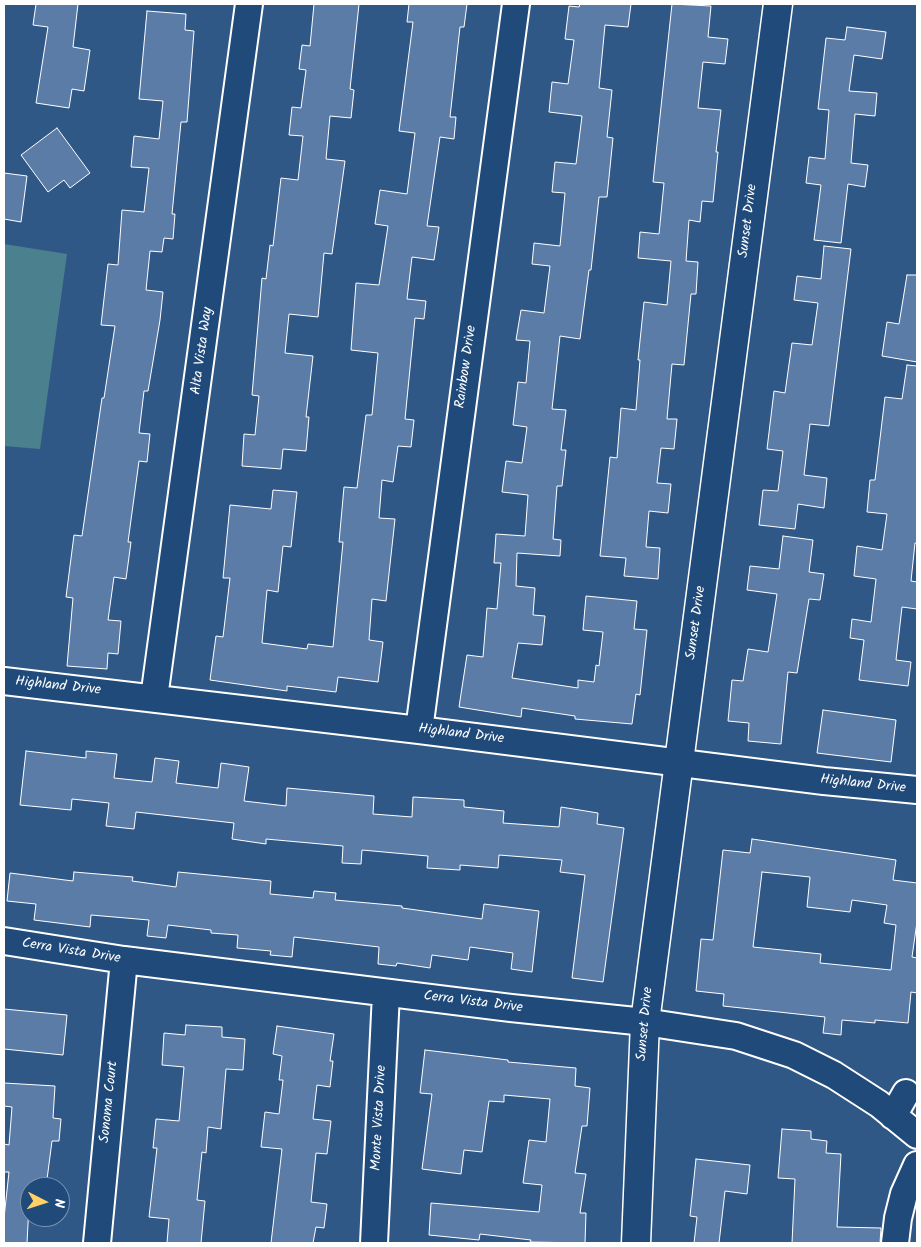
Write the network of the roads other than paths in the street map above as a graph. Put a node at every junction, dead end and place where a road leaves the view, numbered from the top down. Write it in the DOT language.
graph roads {
  1 [pos="250,4"];
  2 [pos="516,4"];
  3 [pos="778,4"];
  4 [pos="4,681"];
  5 [pos="154,698"];
  6 [pos="418,730"];
  7 [pos="677,763"];
  8 [pos="917,790"];
  9 [pos="4,941"];
  10 [pos="124,960"];
  11 [pos="386,993"];
  12 [pos="645,1022"];
  13 [pos="906,1093"];
  14 [pos="893,1116"];
  15 [pos="917,1134"];
  16 [pos="917,1165"];
  17 [pos="97,1243"];
  18 [pos="374,1243"];
  19 [pos="636,1243"];
  20 [pos="895,1243"];
  1 -- 5 [label="street, Alta Vista Way"];
  2 -- 6 [label="street, Rainbow Drive"];
  3 -- 7 [label="street, Sunset Drive"];
  4 -- 5 [label="street, Highland Drive"];
  5 -- 6 [label="street, Highland Drive"];
  6 -- 7 [label="street, Highland Drive"];
  7 -- 8 [label="street, Highland Drive"];
  7 -- 12 [label="street, Sunset Drive"];
  9 -- 10 [label="street, Cerra Vista Drive"];
  10 -- 11 [label="street, Cerra Vista Drive"];
  10 -- 17 [label="street, Sonoma Court"];
  11 -- 12 [label="street, Cerra Vista Drive"];
  11 -- 18 [label="street, Monte Vista Drive"];
  12 -- 14 [label="street, Cerra Vista Drive"];
  12 -- 19 [label="street, Sunset Drive"];
  13 -- 14 [label="street"];
  14 -- 15 [label="street, Cerra Vista Drive"];
  16 -- 20 [label="street"];
}
